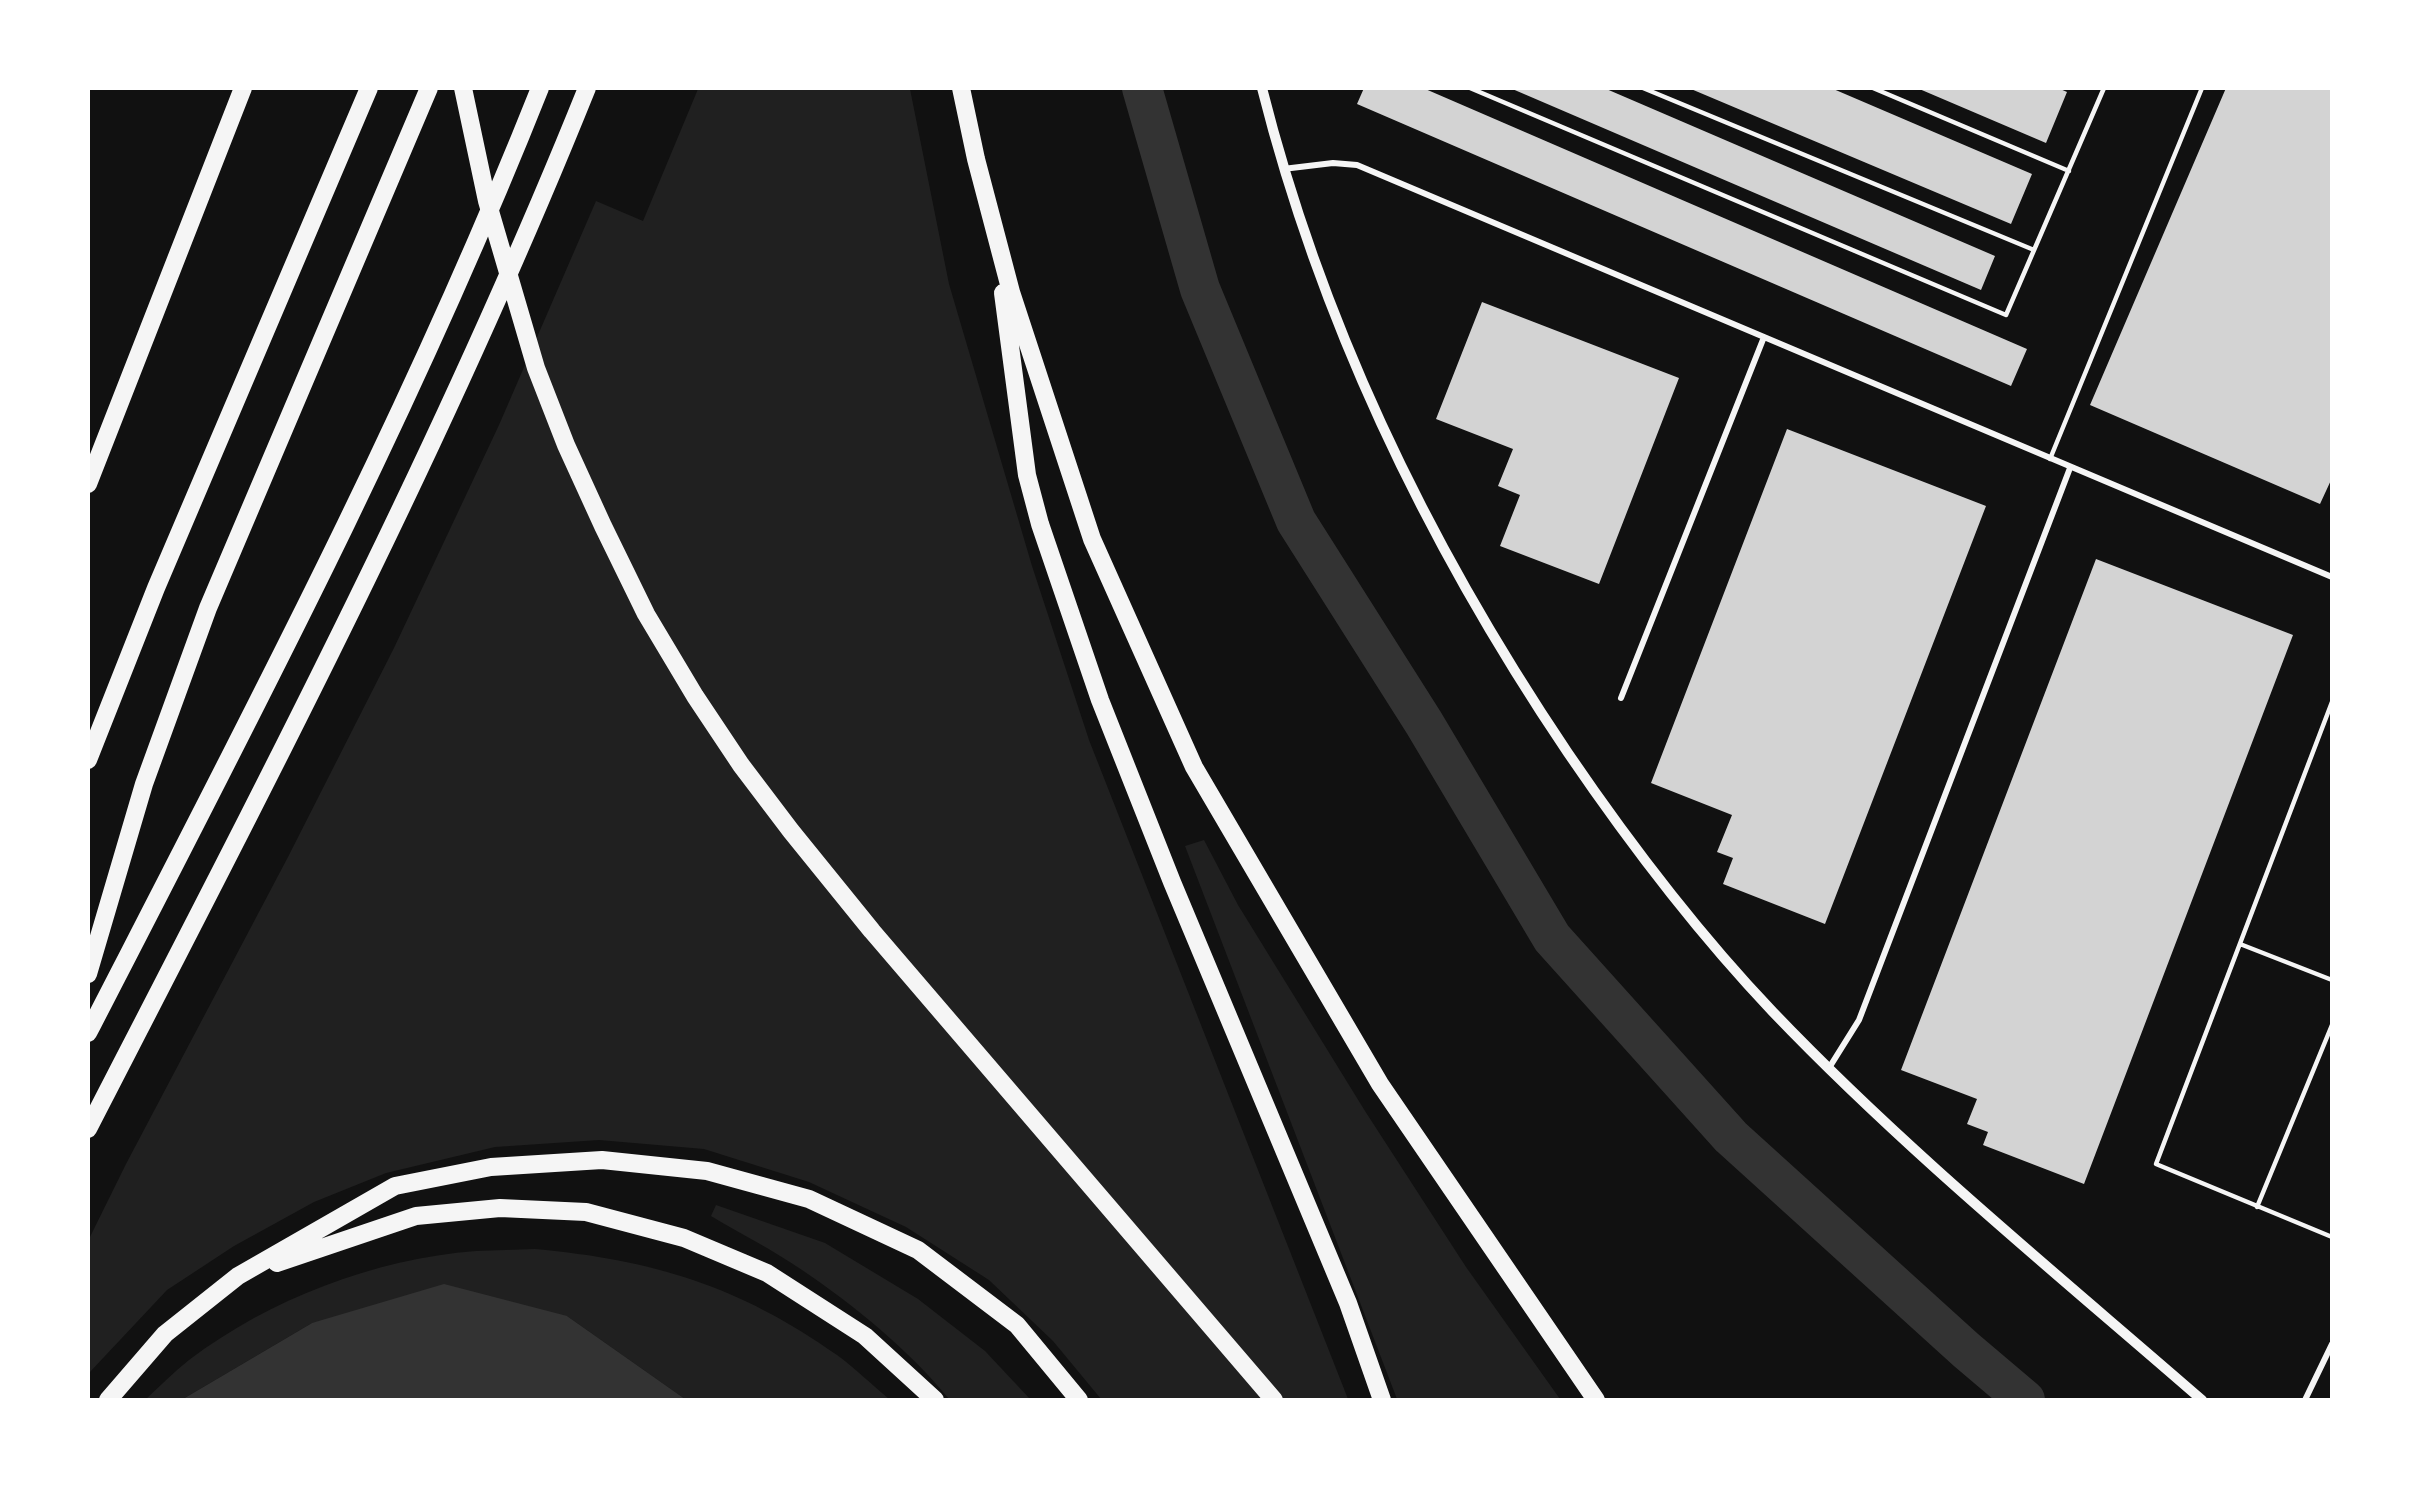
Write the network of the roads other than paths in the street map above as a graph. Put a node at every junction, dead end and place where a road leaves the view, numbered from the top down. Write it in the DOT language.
graph roads {
  1 [pos="243,88"];
  2 [pos="369,88"];
  3 [pos="429,88"];
  4 [pos="463,88"];
  5 [pos="540,88"];
  6 [pos="587,88"];
  7 [pos="961,88"];
  8 [pos="1262,88"];
  9 [pos="1470,88"];
  10 [pos="1643,88"];
  11 [pos="1873,88"];
  12 [pos="2202,88"];
  13 [pos="2104,89"];
  14 [pos="1283,169"];
  15 [pos="2068,171"];
  16 [pos="995,236"];
  17 [pos="2034,250"];
  18 [pos="1764,338"];
  19 [pos="2050,459"];
  20 [pos="2070,468"];
  21 [pos="88,484"];
  22 [pos="2331,577"];
  23 [pos="1621,698"];
  24 [pos="2331,702"];
  25 [pos="2329,716"];
  26 [pos="88,760"];
  27 [pos="2240,944"];
  28 [pos="88,974"];
  29 [pos="2331,980"];
  30 [pos="2331,1024"];
  31 [pos="88,1033"];
  32 [pos="1829,1068"];
  33 [pos="88,1129"];
  34 [pos="2257,1207"];
  35 [pos="2331,1237"];
  36 [pos="238,1276"];
  37 [pos="2331,1345"];
  38 [pos="108,1400"];
  39 [pos="935,1400"];
  40 [pos="1079,1400"];
  41 [pos="1274,1400"];
  42 [pos="1382,1400"];
  43 [pos="1596,1400"];
  44 [pos="2202,1400"];
  45 [pos="2305,1400"];
  1 -- 21 [label="highway"];
  2 -- 26 [label="highway"];
  3 -- 28 [label="highway"];
  4 -- 41 [label="highway"];
  5 -- 31 [label="highway"];
  6 -- 33 [label="highway"];
  7 -- 16 [label="highway"];
  8 -- 14 [label="street"];
  9 -- 17 [label="lane"];
  10 -- 17 [label="lane"];
  11 -- 15 [label="lane"];
  12 -- 19 [label="lane"];
  13 -- 15 [label="lane"];
  14 -- 18 [label="street"];
  14 -- 32 [label="street"];
  15 -- 17 [label="lane"];
  16 -- 42 [label="highway"];
  16 -- 43 [label="highway"];
  18 -- 19 [label="street"];
  18 -- 23 [label="street"];
  19 -- 20 [label="street"];
  20 -- 22 [label="street"];
  20 -- 32 [label="street"];
  24 -- 25 [label="lane"];
  25 -- 27 [label="lane"];
  27 -- 29 [label="lane"];
  27 -- 34 [label="lane"];
  30 -- 34 [label="lane"];
  32 -- 44 [label="street"];
  34 -- 35 [label="lane"];
  36 -- 38 [label="highway"];
  36 -- 39 [label="highway"];
  36 -- 40 [label="highway"];
  37 -- 45 [label="street"];
}
